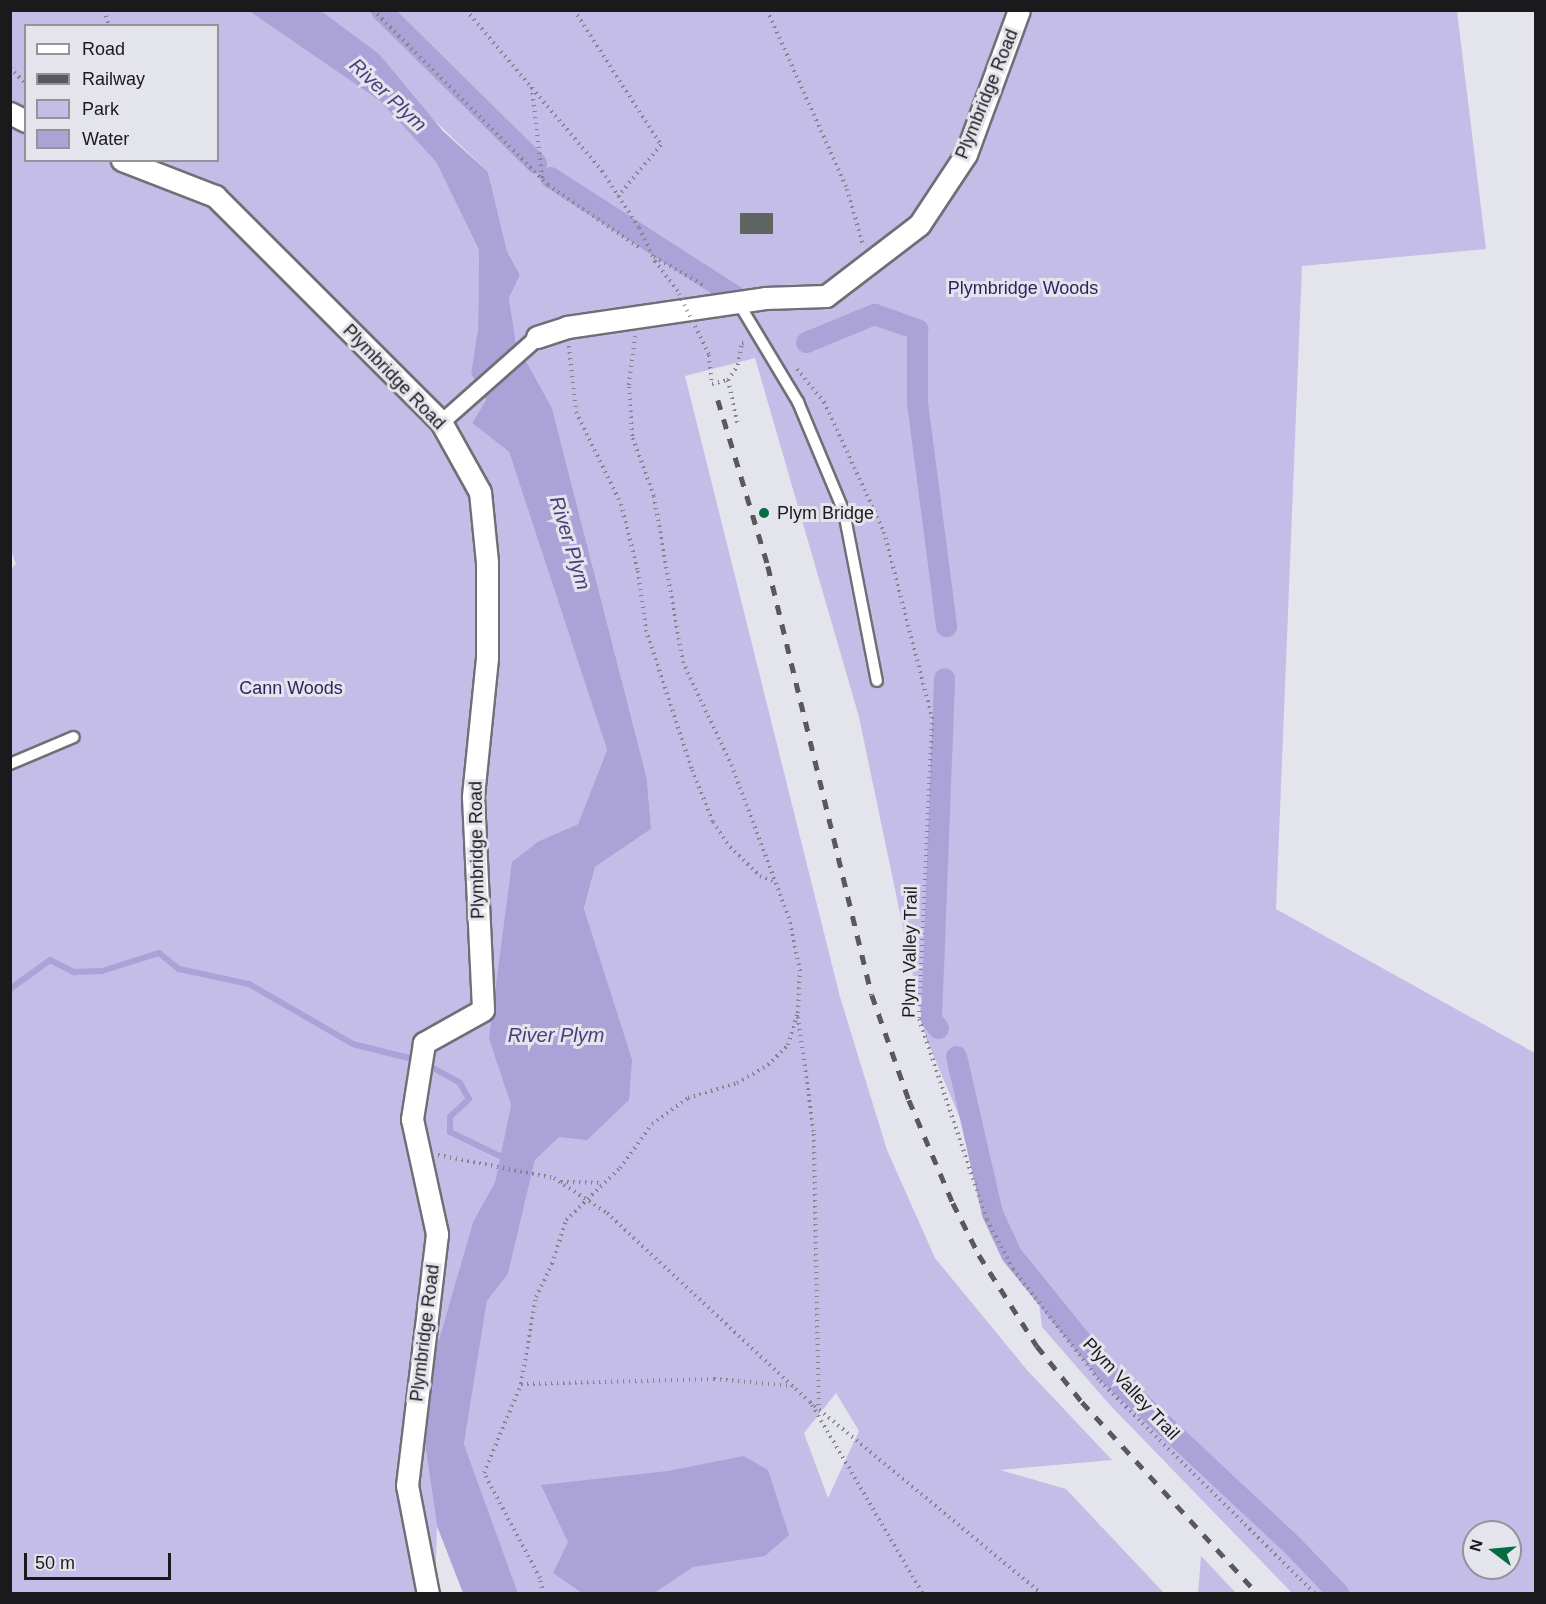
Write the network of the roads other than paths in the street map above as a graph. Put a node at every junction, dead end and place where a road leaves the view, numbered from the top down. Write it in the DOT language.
graph roads {
  1 [pos="1020,10"];
  2 [pos="10,113"];
  3 [pos="24,119"];
  4 [pos="127,162"];
  5 [pos="738,302"];
  6 [pos="537,337"];
  7 [pos="441,422"];
  8 [pos="877,681"];
  9 [pos="74,737"];
  10 [pos="10,764"];
  11 [pos="428,1593"];
  1 -- 5 [label="street, Plymbridge Road"];
  2 -- 3 [label="street"];
  4 -- 7 [label="street, Plymbridge Road"];
  5 -- 6 [label="street, Plymbridge Road"];
  5 -- 8 [label="lane"];
  6 -- 7 [label="street"];
  7 -- 11 [label="street, Plymbridge Road"];
  9 -- 10 [label="lane"];
}
